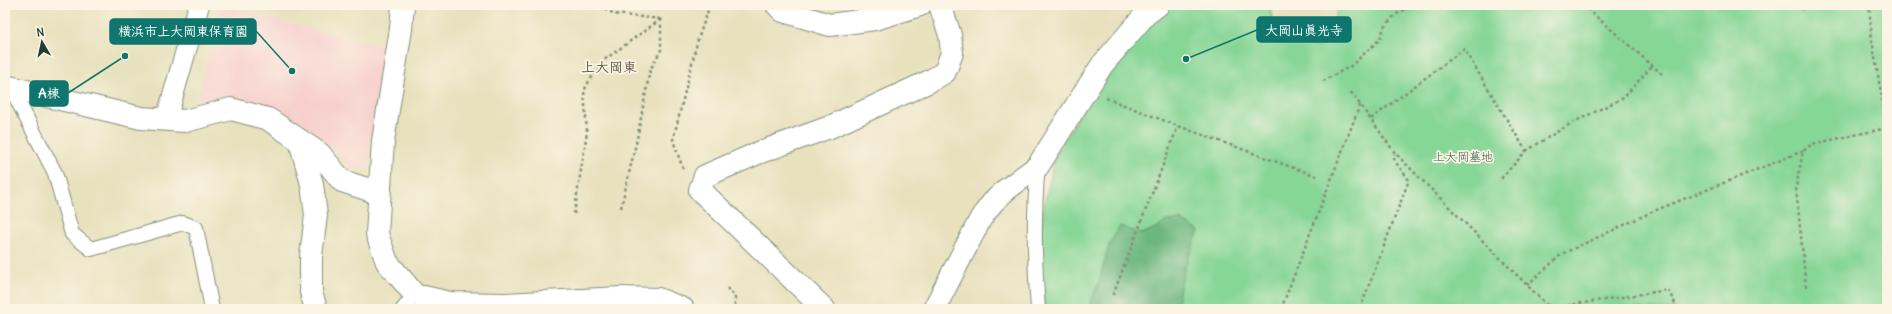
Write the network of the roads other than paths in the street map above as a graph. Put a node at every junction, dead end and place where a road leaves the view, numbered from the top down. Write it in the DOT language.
graph roads {
  1 [pos="199,5"];
  2 [pos="402,5"];
  3 [pos="777,5"];
  4 [pos="920,5"];
  5 [pos="940,5"];
  6 [pos="1158,5"];
  7 [pos="8,87"];
  8 [pos="166,120"];
  9 [pos="300,141"];
  10 [pos="1038,166"];
  11 [pos="379,193"];
  12 [pos="621,298"];
  13 [pos="409,302"];
  14 [pos="505,306"];
  15 [pos="212,309"];
  16 [pos="316,309"];
  17 [pos="640,309"];
  18 [pos="683,309"];
  19 [pos="824,309"];
  20 [pos="934,309"];
  21 [pos="1038,309"];
  1 -- 8 [label="street"];
  2 -- 11 [label="street"];
  3 -- 4 [label="street"];
  5 -- 19 [label="street"];
  6 -- 10 [label="street"];
  7 -- 8 [label="street"];
  7 -- 15 [label="lane"];
  8 -- 9 [label="street"];
  9 -- 11 [label="street"];
  9 -- 16 [label="street"];
  10 -- 20 [label="street"];
  10 -- 21 [label="lane"];
  11 -- 13 [label="street"];
  12 -- 14 [label="street"];
  12 -- 17 [label="street"];
  12 -- 18 [label="street"];
  13 -- 14 [label="street"];
}
